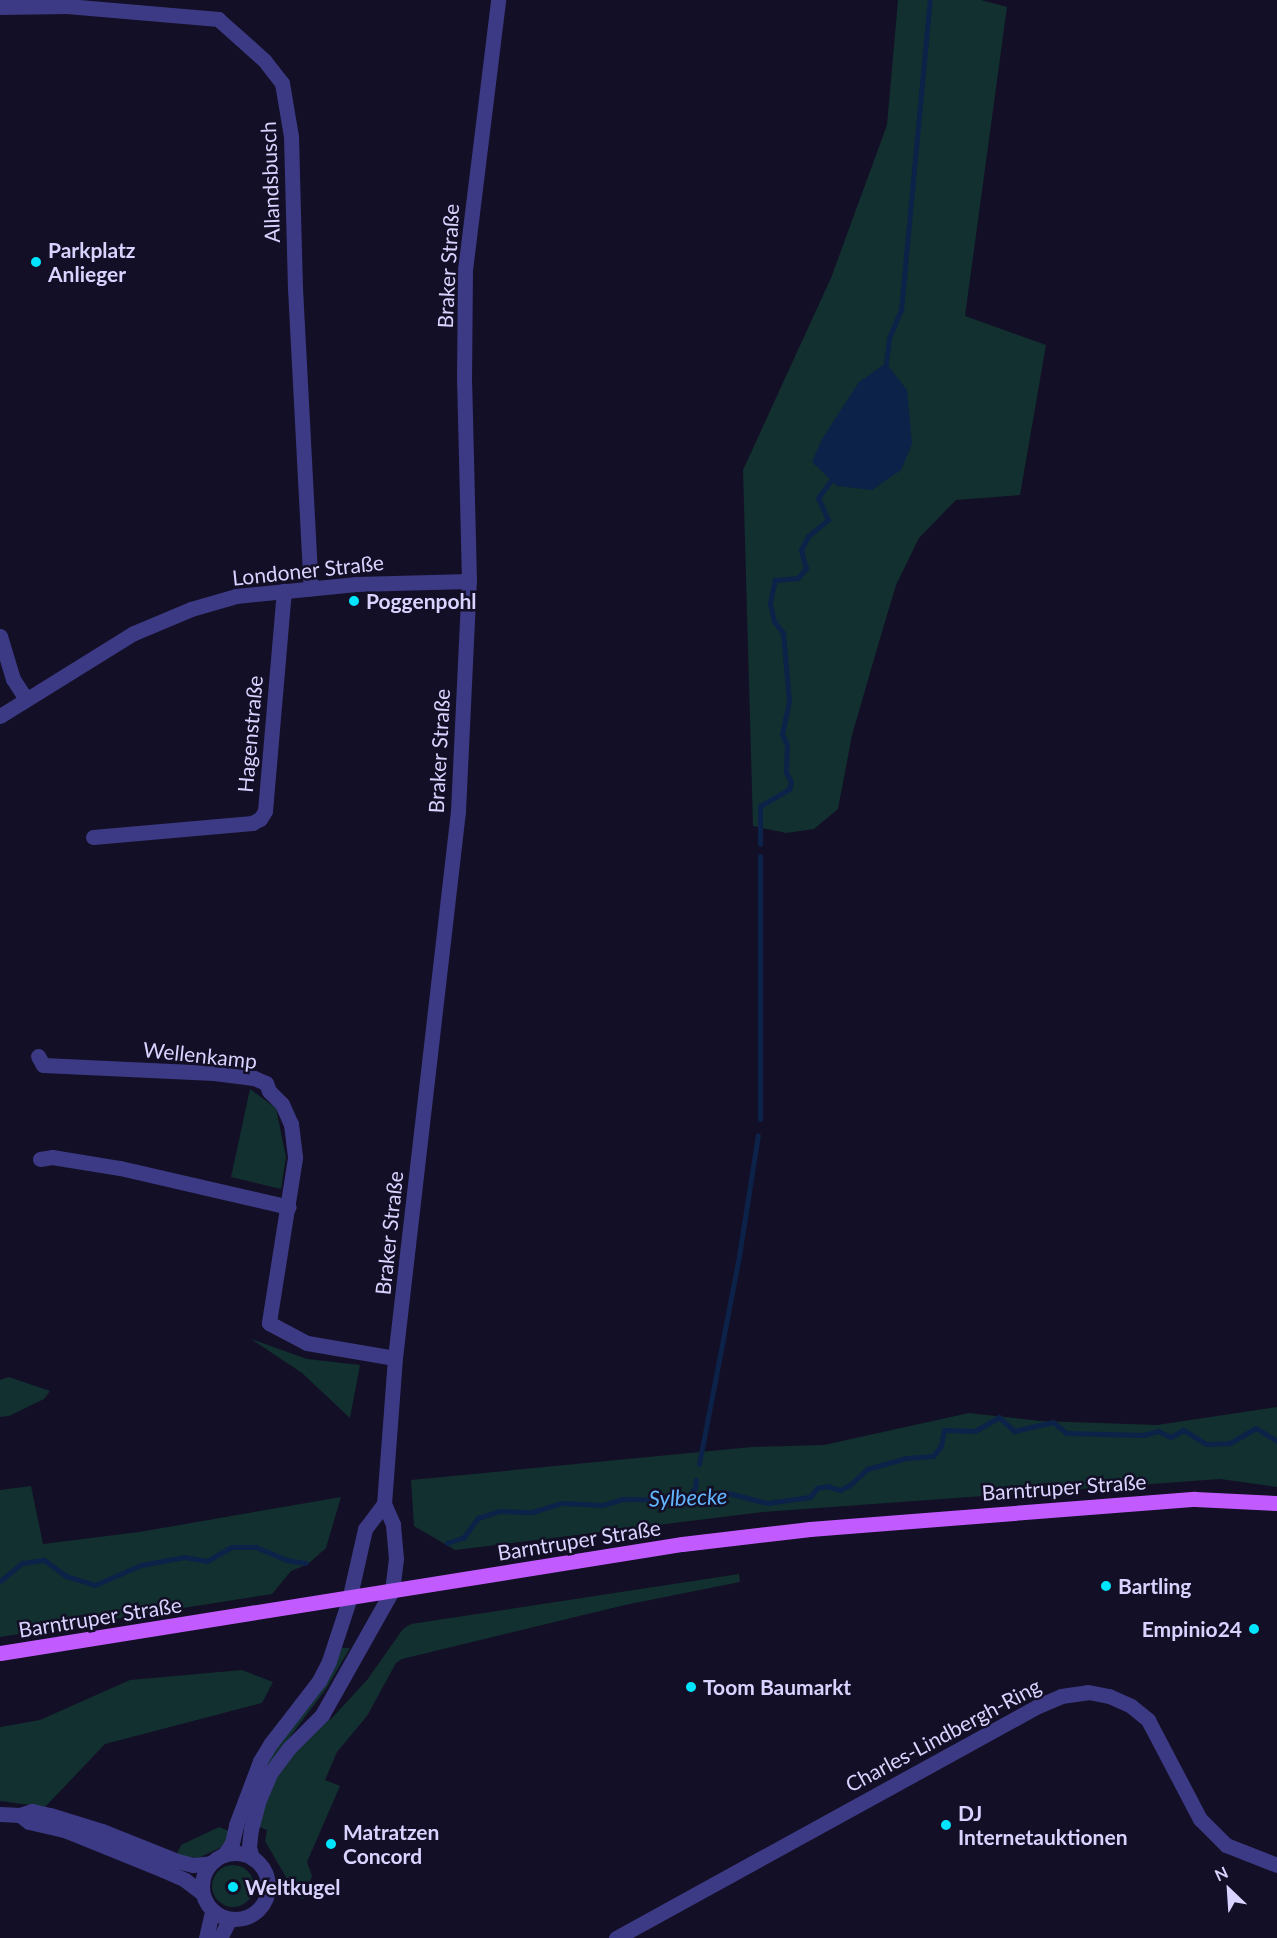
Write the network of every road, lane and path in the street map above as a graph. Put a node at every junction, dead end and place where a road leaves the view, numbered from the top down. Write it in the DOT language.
graph roads {
  1 [pos="498,0"];
  2 [pos="0,7"];
  3 [pos="469,581"];
  4 [pos="311,589"];
  5 [pos="284,591"];
  6 [pos="0,636"];
  7 [pos="26,699"];
  8 [pos="0,716"];
  9 [pos="93,837"];
  10 [pos="38,1056"];
  11 [pos="40,1159"];
  12 [pos="289,1207"];
  13 [pos="395,1358"];
  14 [pos="384,1503"];
  15 [pos="1277,1503"];
  16 [pos="392,1591"];
  17 [pos="349,1600"];
  18 [pos="0,1653"];
  19 [pos="0,1814"];
  20 [pos="20,1815"];
  21 [pos="224,1855"];
  22 [pos="252,1858"];
  23 [pos="211,1863"];
  24 [pos="1277,1865"];
  25 [pos="202,1893"];
  26 [pos="212,1911"];
  27 [pos="229,1920"];
  28 [pos="206,1938"];
  29 [pos="220,1938"];
  30 [pos="616,1938"];
  1 -- 3 [label="street, Braker Straße"];
  2 -- 4 [label="street, Allandsbusch"];
  3 -- 4 [label="street, Londoner Straße"];
  3 -- 13 [label="street, Braker Straße"];
  4 -- 5 [label="street, Londoner Straße"];
  5 -- 7 [label="street, Londoner Straße"];
  5 -- 9 [label="street, Hagenstraße"];
  6 -- 7 [label="street"];
  7 -- 8 [label="street, Londoner Straße"];
  10 -- 12 [label="street, Wellenkamp"];
  11 -- 12 [label="street"];
  12 -- 13 [label="street, Wellenkamp"];
  13 -- 14 [label="street, Braker Straße"];
  14 -- 16 [label="street, Braker Straße"];
  14 -- 17 [label="street"];
  15 -- 16 [label="main road, Barntruper Straße"];
  16 -- 17 [label="main road, Barntruper Straße"];
  16 -- 22 [label="street"];
  17 -- 18 [label="main road, Barntruper Straße"];
  17 -- 21 [label="street"];
  19 -- 20 [label="street"];
  20 -- 23 [label="street"];
  20 -- 25 [label="street"];
  21 -- 22 [label="street"];
  21 -- 23 [label="street"];
  22 -- 27 [label="street"];
  23 -- 25 [label="street"];
  24 -- 30 [label="street, Charles-Lindbergh-Ring"];
  25 -- 26 [label="street"];
  26 -- 27 [label="street"];
  26 -- 28 [label="street"];
  27 -- 29 [label="street"];
}
